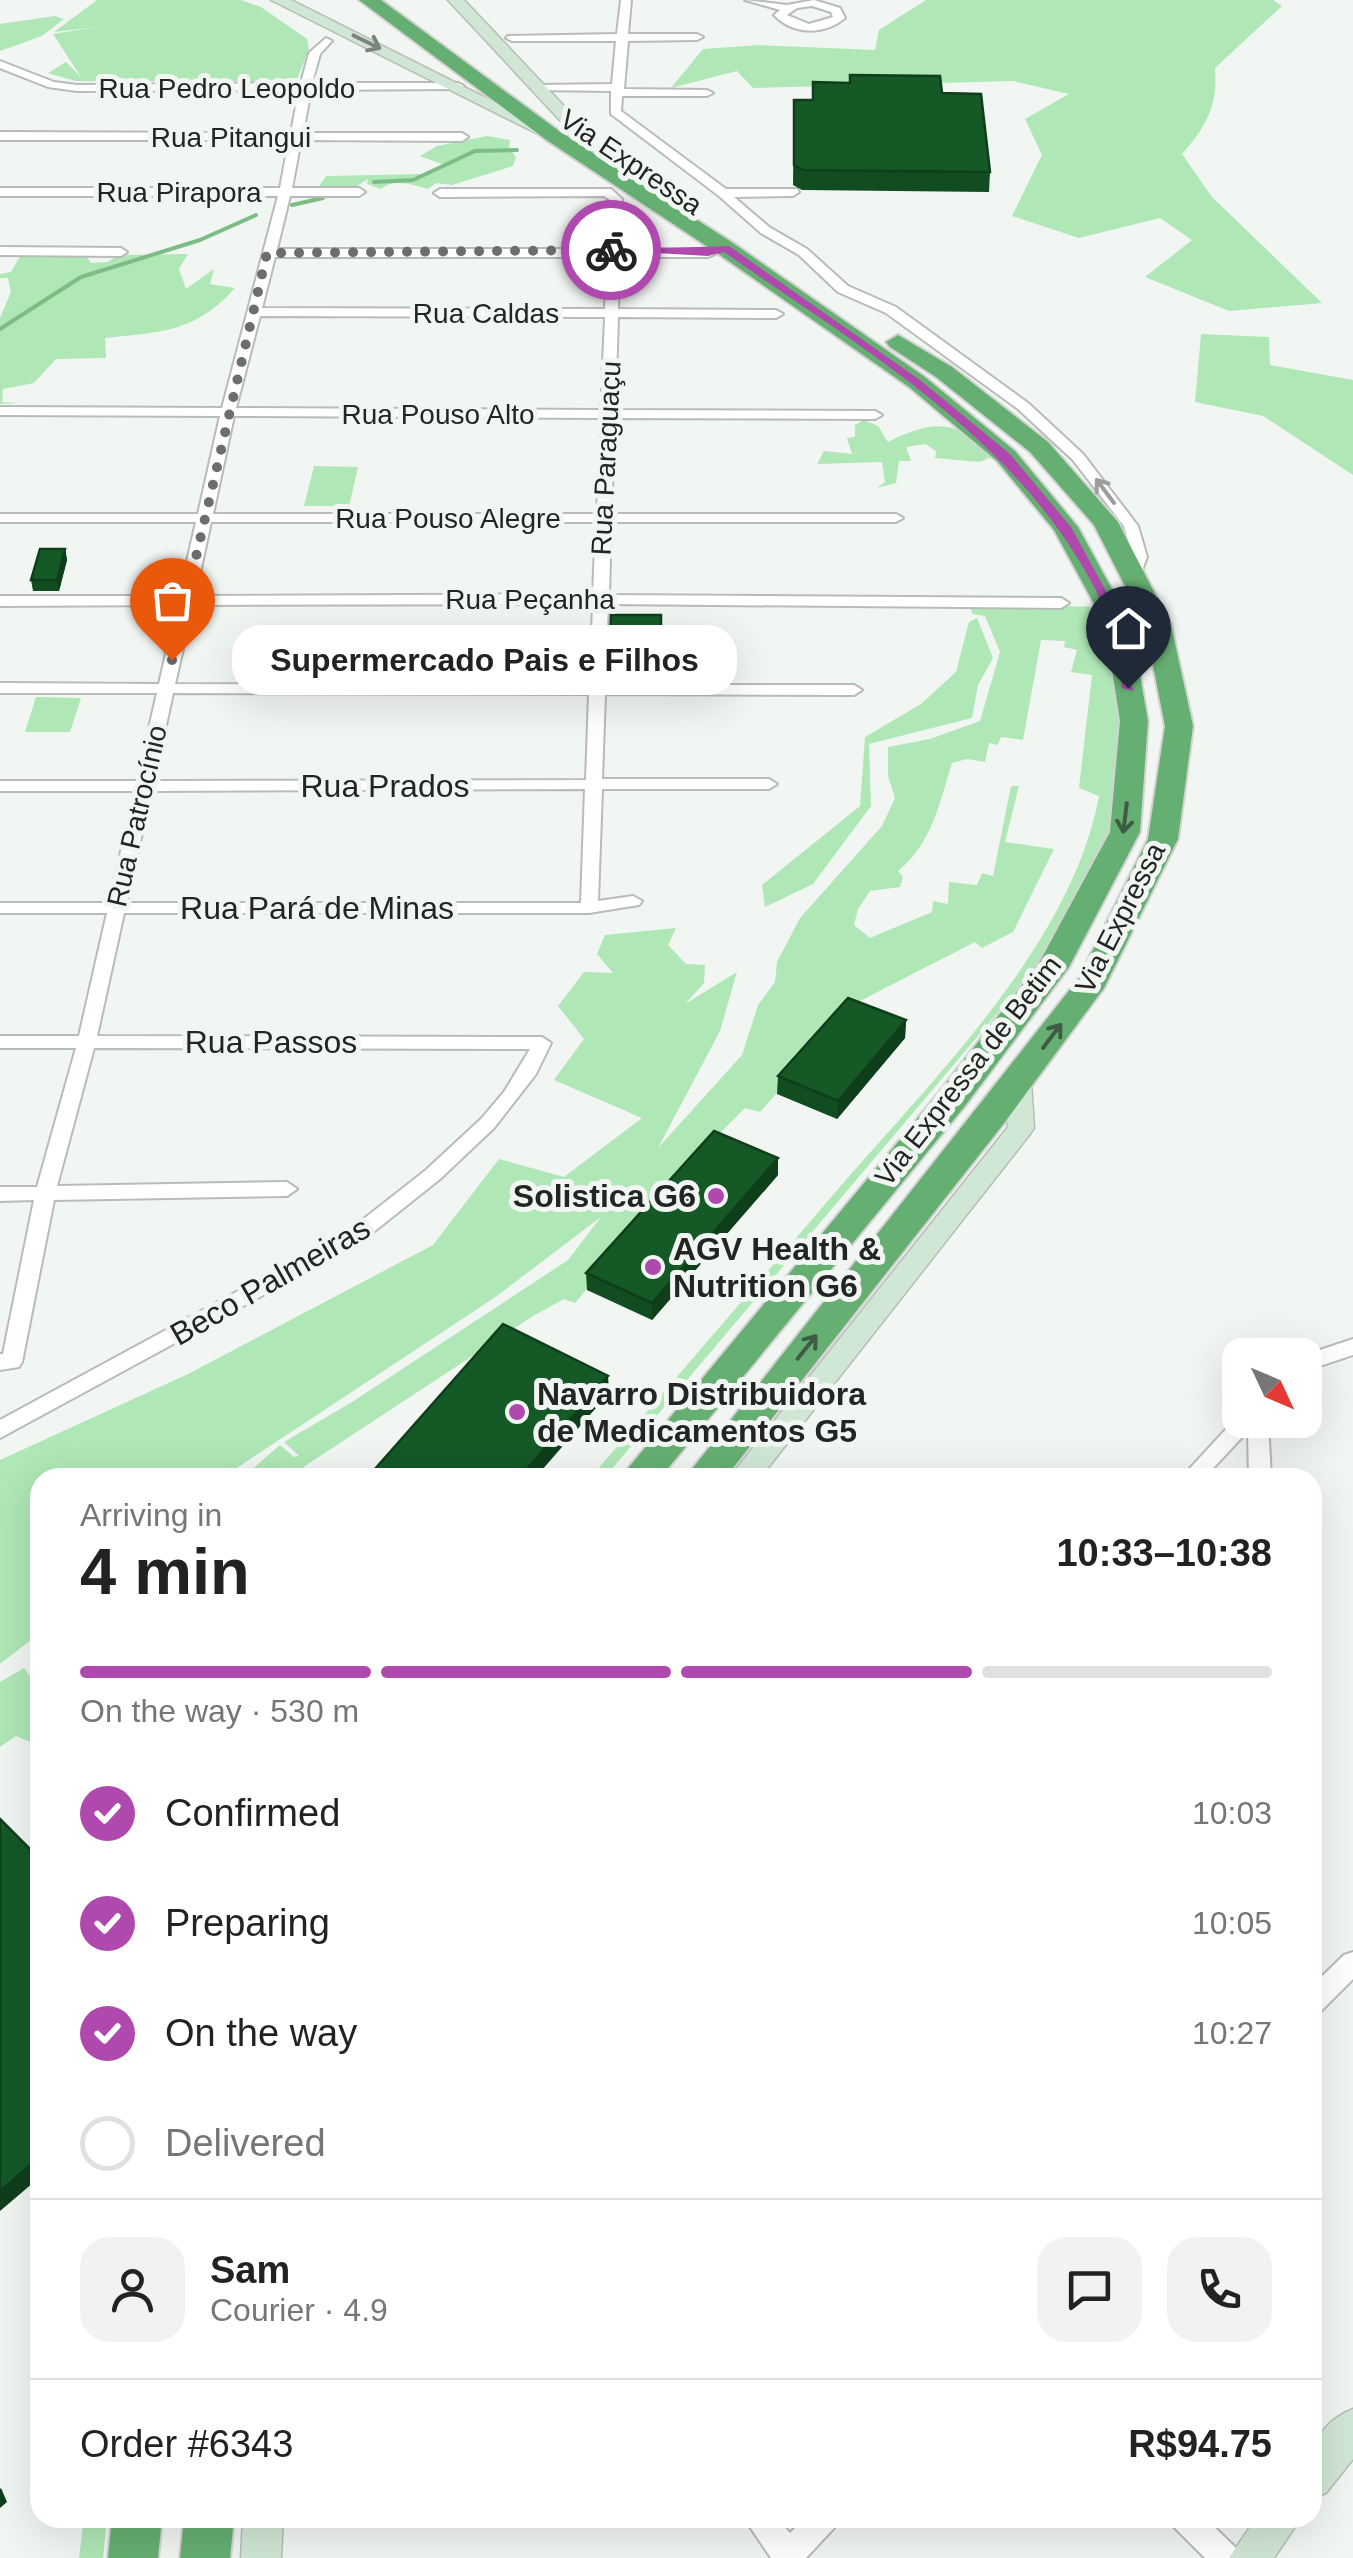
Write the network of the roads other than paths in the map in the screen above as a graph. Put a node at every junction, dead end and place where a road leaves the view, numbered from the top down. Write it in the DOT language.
graph roads {
  1 [pos="278,0"];
  2 [pos="369,0"];
  3 [pos="403,0"];
  4 [pos="456,0"];
  5 [pos="626,0"];
  6 [pos="750,0"];
  7 [pos="825,2"];
  8 [pos="786,8"];
  9 [pos="698,36"];
  10 [pos="624,37"];
  11 [pos="512,38"];
  12 [pos="326,40"];
  13 [pos="0,64"];
  14 [pos="458,86"];
  15 [pos="306,88"];
  16 [pos="540,88"];
  17 [pos="619,89"];
  18 [pos="707,93"];
  19 [pos="564,131"];
  20 [pos="0,136"];
  21 [pos="295,137"];
  22 [pos="462,137"];
  23 [pos="0,192"];
  24 [pos="285,192"];
  25 [pos="358,192"];
  26 [pos="440,192"];
  27 [pos="793,192"];
  28 [pos="723,193"];
  29 [pos="725,248"];
  30 [pos="616,250"];
  31 [pos="0,251"];
  32 [pos="121,252"];
  33 [pos="267,253"];
  34 [pos="827,294"];
  35 [pos="891,310"];
  36 [pos="256,312"];
  37 [pos="612,313"];
  38 [pos="776,314"];
  39 [pos="0,411"];
  40 [pos="228,413"];
  41 [pos="609,414"];
  42 [pos="875,415"];
  43 [pos="0,518"];
  44 [pos="207,518"];
  45 [pos="601,518"];
  46 [pos="896,518"];
  47 [pos="1134,578"];
  48 [pos="601,599"];
  49 [pos="186,600"];
  50 [pos="0,601"];
  51 [pos="1061,603"];
  52 [pos="0,688"];
  53 [pos="166,690"];
  54 [pos="598,690"];
  55 [pos="854,690"];
  56 [pos="769,784"];
  57 [pos="0,786"];
  58 [pos="143,786"];
  59 [pos="596,786"];
  60 [pos="632,902"];
  61 [pos="0,908"];
  62 [pos="115,908"];
  63 [pos="589,908"];
  64 [pos="87,1041"];
  65 [pos="0,1042"];
  66 [pos="542,1043"];
  67 [pos="1018,1081"];
  68 [pos="286,1190"];
  69 [pos="0,1194"];
  70 [pos="45,1194"];
  71 [pos="1353,1348"];
  72 [pos="1322,1358"];
  73 [pos="6,1362"];
  74 [pos="0,1430"];
  75 [pos="1228,1438"];
  76 [pos="1259,1438"];
  77 [pos="646,1468"];
  78 [pos="711,1468"];
  79 [pos="751,1468"];
  80 [pos="1200,1468"];
  81 [pos="1260,1468"];
  82 [pos="1353,1962"];
  83 [pos="1322,1993"];
  84 [pos="1353,2428"];
  85 [pos="1322,2467"];
  86 [pos="137,2528"];
  87 [pos="208,2528"];
  88 [pos="262,2528"];
  89 [pos="766,2528"];
  90 [pos="814,2528"];
  91 [pos="1195,2528"];
  92 [pos="1274,2528"];
  93 [pos="787,2556"];
  94 [pos="133,2558"];
  95 [pos="204,2558"];
  96 [pos="261,2558"];
  97 [pos="1226,2558"];
  98 [pos="1249,2558"];
  1 -- 14 [label="street, one-way"];
  2 -- 19 [label="highway, Via Expressa de Betim"];
  3 -- 19 [label="highway, Via Expressa"];
  4 -- 16 [label="street"];
  5 -- 10 [label="street"];
  6 -- 8 [label="street"];
  7 -- 8 [label="street"];
  7 -- 8 [label="street"];
  9 -- 10 [label="street"];
  10 -- 11 [label="street"];
  10 -- 17 [label="street"];
  12 -- 15 [label="street, Rua Patrocínio"];
  13 -- 15 [label="street, Rua Pedro Leopoldo"];
  14 -- 15 [label="street, Rua Pedro Leopoldo"];
  14 -- 19 [label="street"];
  15 -- 21 [label="street, Rua Patrocínio"];
  16 -- 17 [label="street"];
  16 -- 19 [label="street"];
  17 -- 18 [label="street"];
  17 -- 28 [label="street"];
  19 -- 29 [label="highway, Via Expressa de Betim"];
  19 -- 34 [label="highway, Via Expressa"];
  20 -- 21 [label="street, Rua Pitangui"];
  21 -- 22 [label="street, Rua Pitangui"];
  21 -- 24 [label="street, Rua Patrocínio"];
  23 -- 24 [label="street, Rua Pirapora"];
  24 -- 25 [label="street, Rua Pirapora"];
  24 -- 33 [label="street, Rua Patrocínio"];
  26 -- 30 [label="street, Rua Paraguaçu"];
  27 -- 28 [label="street"];
  28 -- 35 [label="street"];
  29 -- 30 [label="street"];
  29 -- 77 [label="highway, Via Expressa de Betim, one-way"];
  30 -- 33 [label="street"];
  30 -- 37 [label="street, Rua Paraguaçu"];
  31 -- 32 [label="street"];
  33 -- 36 [label="street, Rua Patrocínio"];
  34 -- 35 [label="street"];
  34 -- 47 [label="highway, Via Expressa"];
  47 -- 35 [label="street, one-way"];
  36 -- 37 [label="street, Rua Caldas"];
  36 -- 40 [label="street, Rua Patrocínio"];
  37 -- 38 [label="street, Rua Caldas"];
  37 -- 41 [label="street, Rua Paraguaçu"];
  39 -- 40 [label="street, Rua Pouso Alto"];
  40 -- 41 [label="street, Rua Pouso Alto"];
  40 -- 44 [label="street, Rua Patrocínio"];
  41 -- 42 [label="street, Rua Pouso Alto"];
  41 -- 45 [label="street, Rua Paraguaçu"];
  43 -- 44 [label="street, Rua Pouso Alegre"];
  44 -- 45 [label="street, Rua Pouso Alegre"];
  44 -- 49 [label="street, Rua Patrocínio"];
  45 -- 46 [label="street, Rua Pouso Alegre"];
  45 -- 48 [label="street, Rua Paraguaçu"];
  67 -- 47 [label="highway, Via Expressa, one-way"];
  48 -- 49 [label="street, Rua Peçanha"];
  48 -- 51 [label="street, Rua Peçanha"];
  48 -- 54 [label="street, Rua Paraguaçu"];
  49 -- 50 [label="street, Rua Peçanha"];
  49 -- 53 [label="street, Rua Patrocínio"];
  52 -- 53 [label="street"];
  53 -- 54 [label="street"];
  53 -- 58 [label="street, Rua Patrocínio"];
  54 -- 55 [label="street"];
  54 -- 59 [label="street, Rua Paraguaçu"];
  56 -- 59 [label="street, Rua Prados"];
  57 -- 58 [label="street, Rua Prados"];
  58 -- 59 [label="street, Rua Prados"];
  58 -- 62 [label="street, Rua Patrocínio"];
  59 -- 63 [label="street, Rua Paraguaçu"];
  60 -- 63 [label="street, Rua Pará de Minas"];
  61 -- 62 [label="street, Rua Pará de Minas"];
  62 -- 63 [label="street, Rua Pará de Minas"];
  62 -- 64 [label="street, Rua Patrocínio"];
  64 -- 65 [label="street, Rua Passos"];
  64 -- 66 [label="street, Rua Passos"];
  64 -- 70 [label="street, Rua Patrocínio"];
  66 -- 74 [label="street, Beco Palmeiras"];
  78 -- 67 [label="highway, Via Expressa, one-way"];
  67 -- 79 [label="street"];
  68 -- 70 [label="street"];
  69 -- 70 [label="street"];
  70 -- 73 [label="street, Rua Patrocínio"];
  71 -- 72 [label="street"];
  75 -- 80 [label="street"];
  76 -- 81 [label="street"];
  82 -- 83 [label="street"];
  84 -- 85 [label="street"];
  86 -- 94 [label="highway"];
  87 -- 95 [label="highway"];
  88 -- 96 [label="street"];
  89 -- 93 [label="street"];
  90 -- 93 [label="street"];
  91 -- 97 [label="street"];
  92 -- 98 [label="street"];
}
